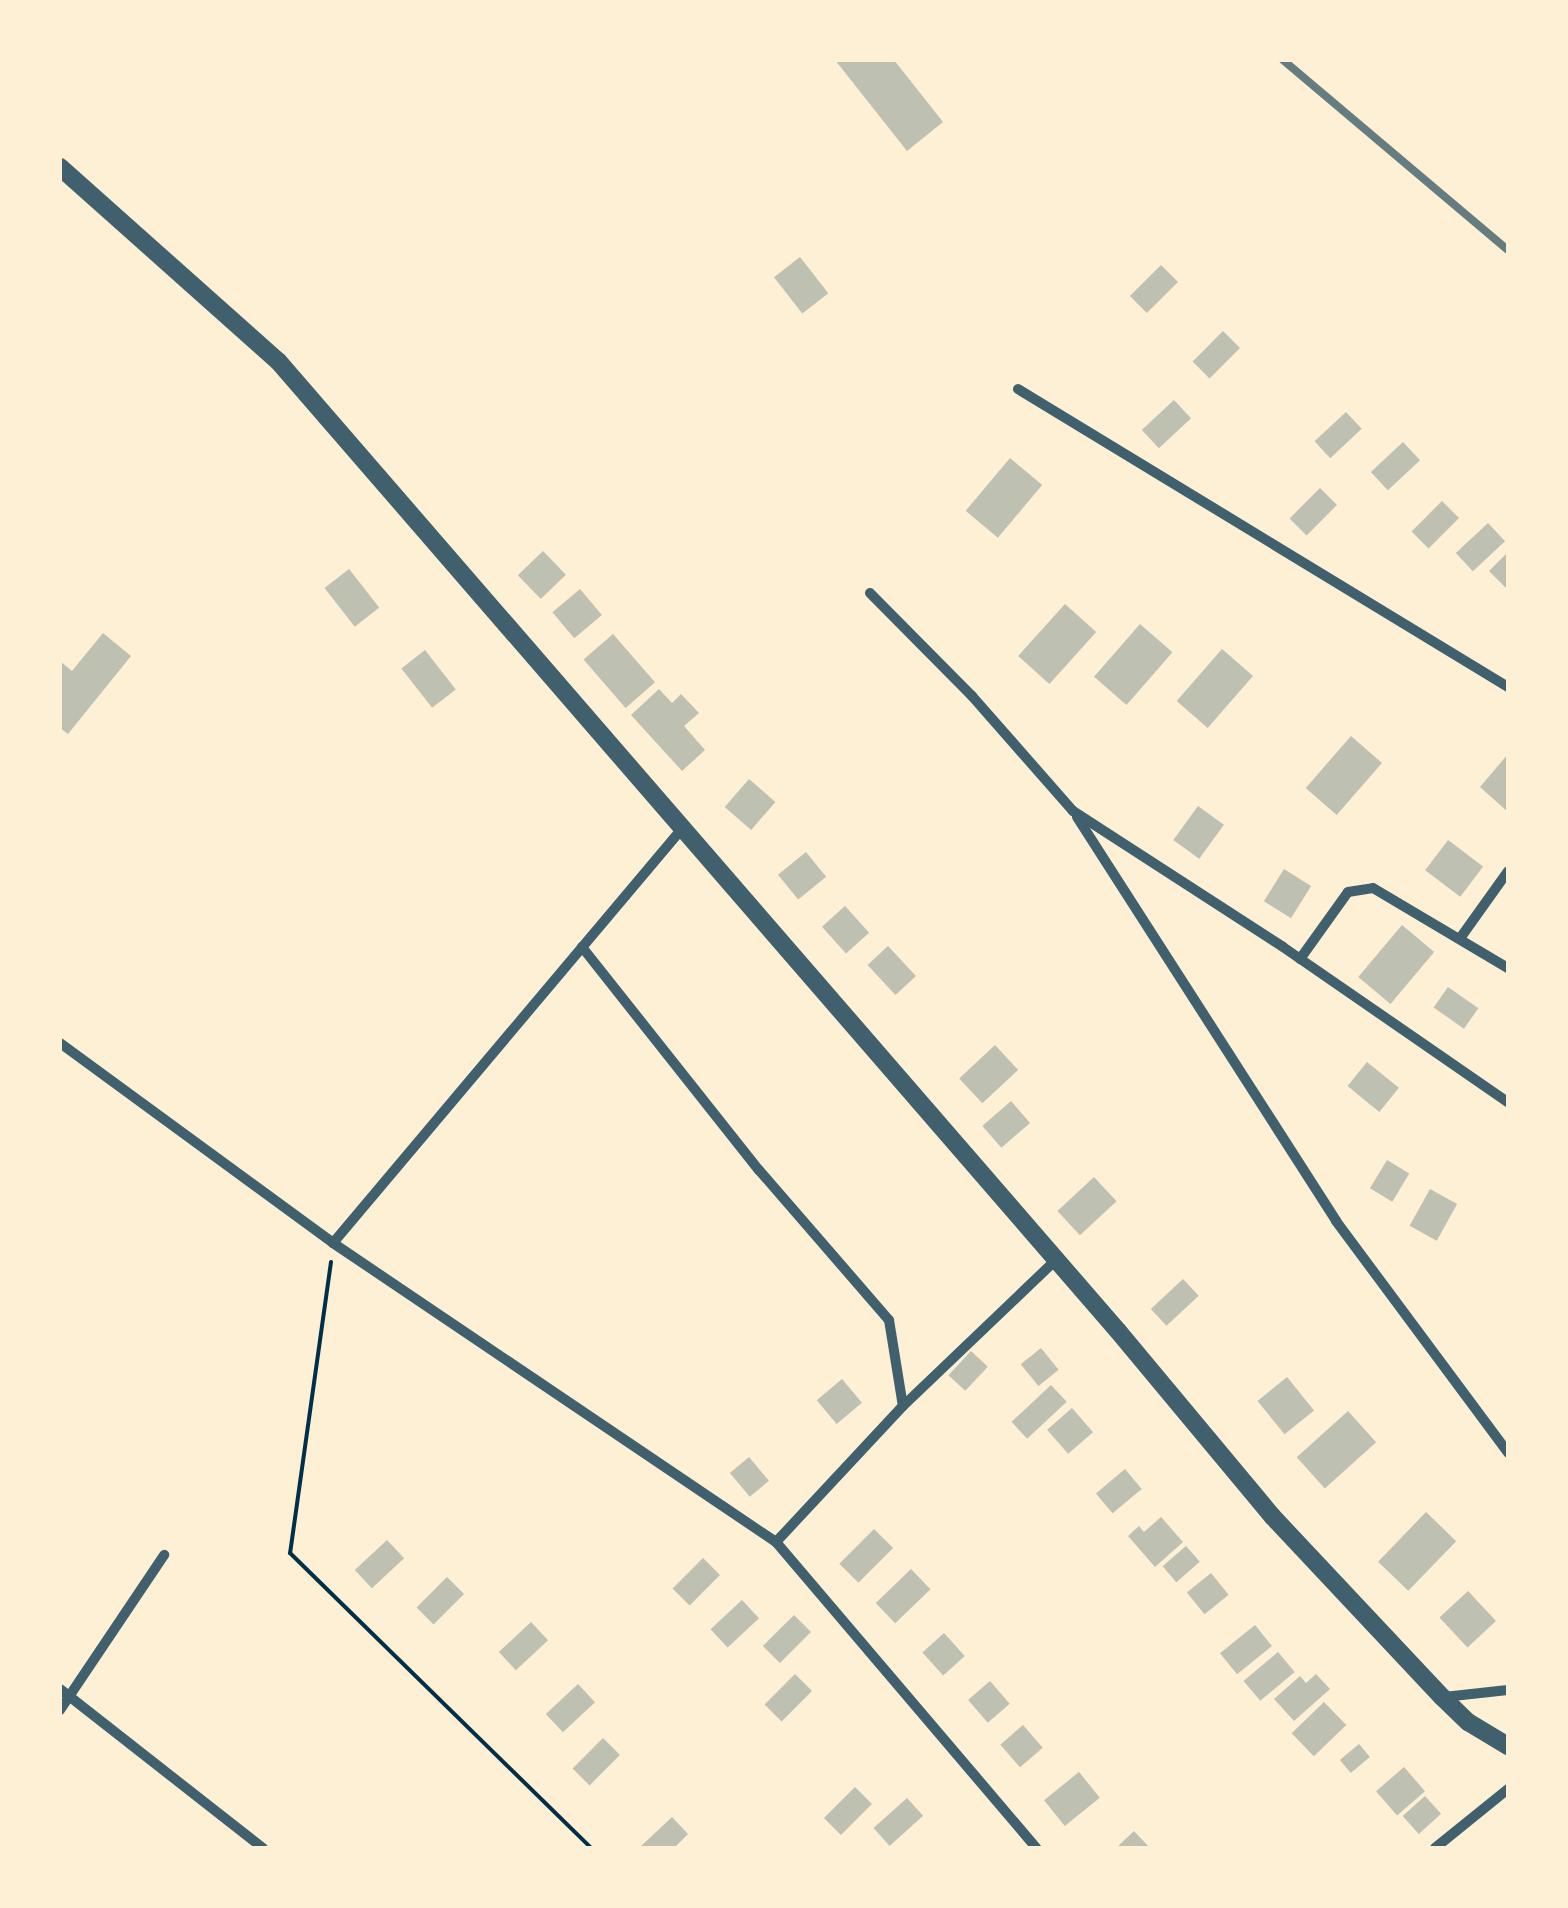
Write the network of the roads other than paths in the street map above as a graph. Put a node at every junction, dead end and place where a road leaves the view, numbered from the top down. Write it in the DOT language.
graph roads {
  1 [pos="60,166"];
  2 [pos="1018,389"];
  3 [pos="870,593"];
  4 [pos="1508,688"];
  5 [pos="1073,812"];
  6 [pos="680,831"];
  7 [pos="1508,871"];
  8 [pos="1460,937"];
  9 [pos="582,948"];
  10 [pos="1300,959"];
  11 [pos="1508,968"];
  12 [pos="60,1044"];
  13 [pos="1508,1102"];
  14 [pos="333,1242"];
  15 [pos="1056,1260"];
  16 [pos="903,1406"];
  17 [pos="1508,1453"];
  18 [pos="776,1542"];
  19 [pos="164,1555"];
  20 [pos="1508,1690"];
  21 [pos="65,1693"];
  22 [pos="1442,1698"];
  23 [pos="60,1710"];
  24 [pos="1508,1746"];
  25 [pos="1508,1789"];
  26 [pos="263,1848"];
  27 [pos="1036,1848"];
  28 [pos="1435,1848"];
  1 -- 6 [label="street"];
  2 -- 4 [label="street"];
  3 -- 5 [label="street"];
  5 -- 10 [label="street"];
  5 -- 17 [label="street"];
  6 -- 9 [label="street"];
  6 -- 15 [label="street"];
  7 -- 8 [label="street"];
  8 -- 10 [label="street"];
  8 -- 11 [label="street"];
  9 -- 14 [label="street"];
  9 -- 16 [label="street"];
  10 -- 13 [label="street"];
  12 -- 14 [label="street"];
  14 -- 18 [label="street"];
  15 -- 16 [label="street"];
  15 -- 22 [label="street"];
  16 -- 18 [label="street"];
  18 -- 27 [label="street"];
  19 -- 21 [label="street"];
  20 -- 22 [label="street"];
  21 -- 23 [label="street"];
  21 -- 26 [label="street"];
  22 -- 24 [label="street"];
  25 -- 28 [label="street"];
}
